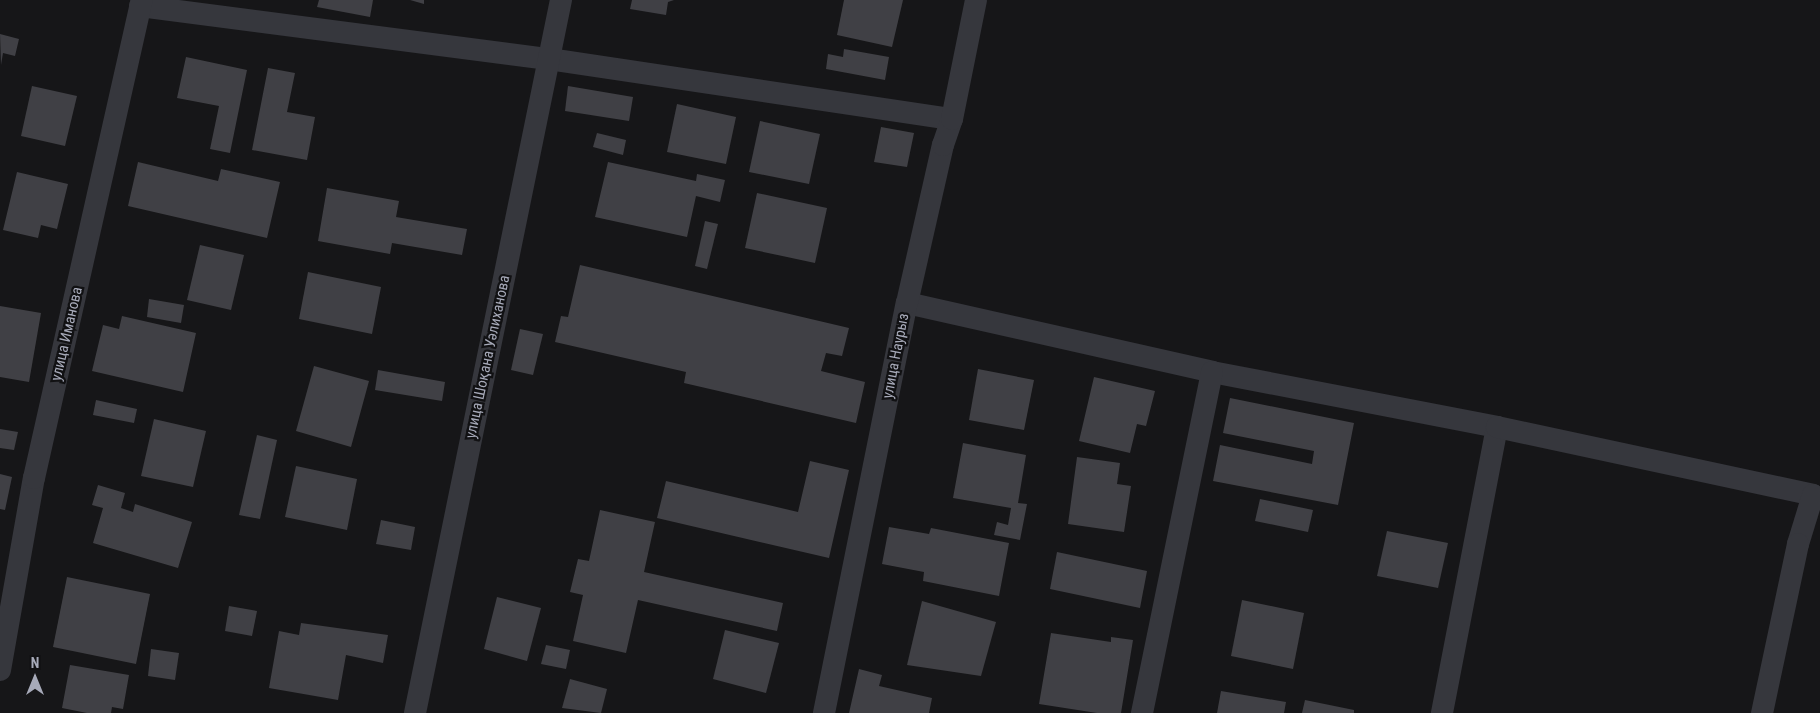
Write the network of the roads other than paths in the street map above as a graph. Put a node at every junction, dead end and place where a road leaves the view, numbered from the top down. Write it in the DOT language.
graph roads {
  1 [pos="562,0"];
  2 [pos="976,0"];
  3 [pos="141,3"];
  4 [pos="549,59"];
  5 [pos="952,119"];
  6 [pos="907,303"];
  7 [pos="1212,372"];
  8 [pos="1497,427"];
  9 [pos="1817,496"];
  10 [pos="0,670"];
  11 [pos="416,713"];
  12 [pos="824,713"];
  13 [pos="1142,713"];
  14 [pos="1442,713"];
  15 [pos="1762,713"];
  1 -- 4 [label="street, улица Шоқана Уәлиханова"];
  2 -- 5 [label="street, улица Наурыз"];
  3 -- 4 [label="street"];
  3 -- 10 [label="street, улица Иманова"];
  4 -- 5 [label="street"];
  4 -- 11 [label="street, улица Шоқана Уәлиханова"];
  5 -- 6 [label="street, улица Наурыз"];
  6 -- 7 [label="street"];
  6 -- 12 [label="street, улица Наурыз"];
  7 -- 8 [label="street"];
  7 -- 13 [label="street"];
  8 -- 9 [label="street"];
  8 -- 14 [label="street"];
  9 -- 15 [label="street"];
}
